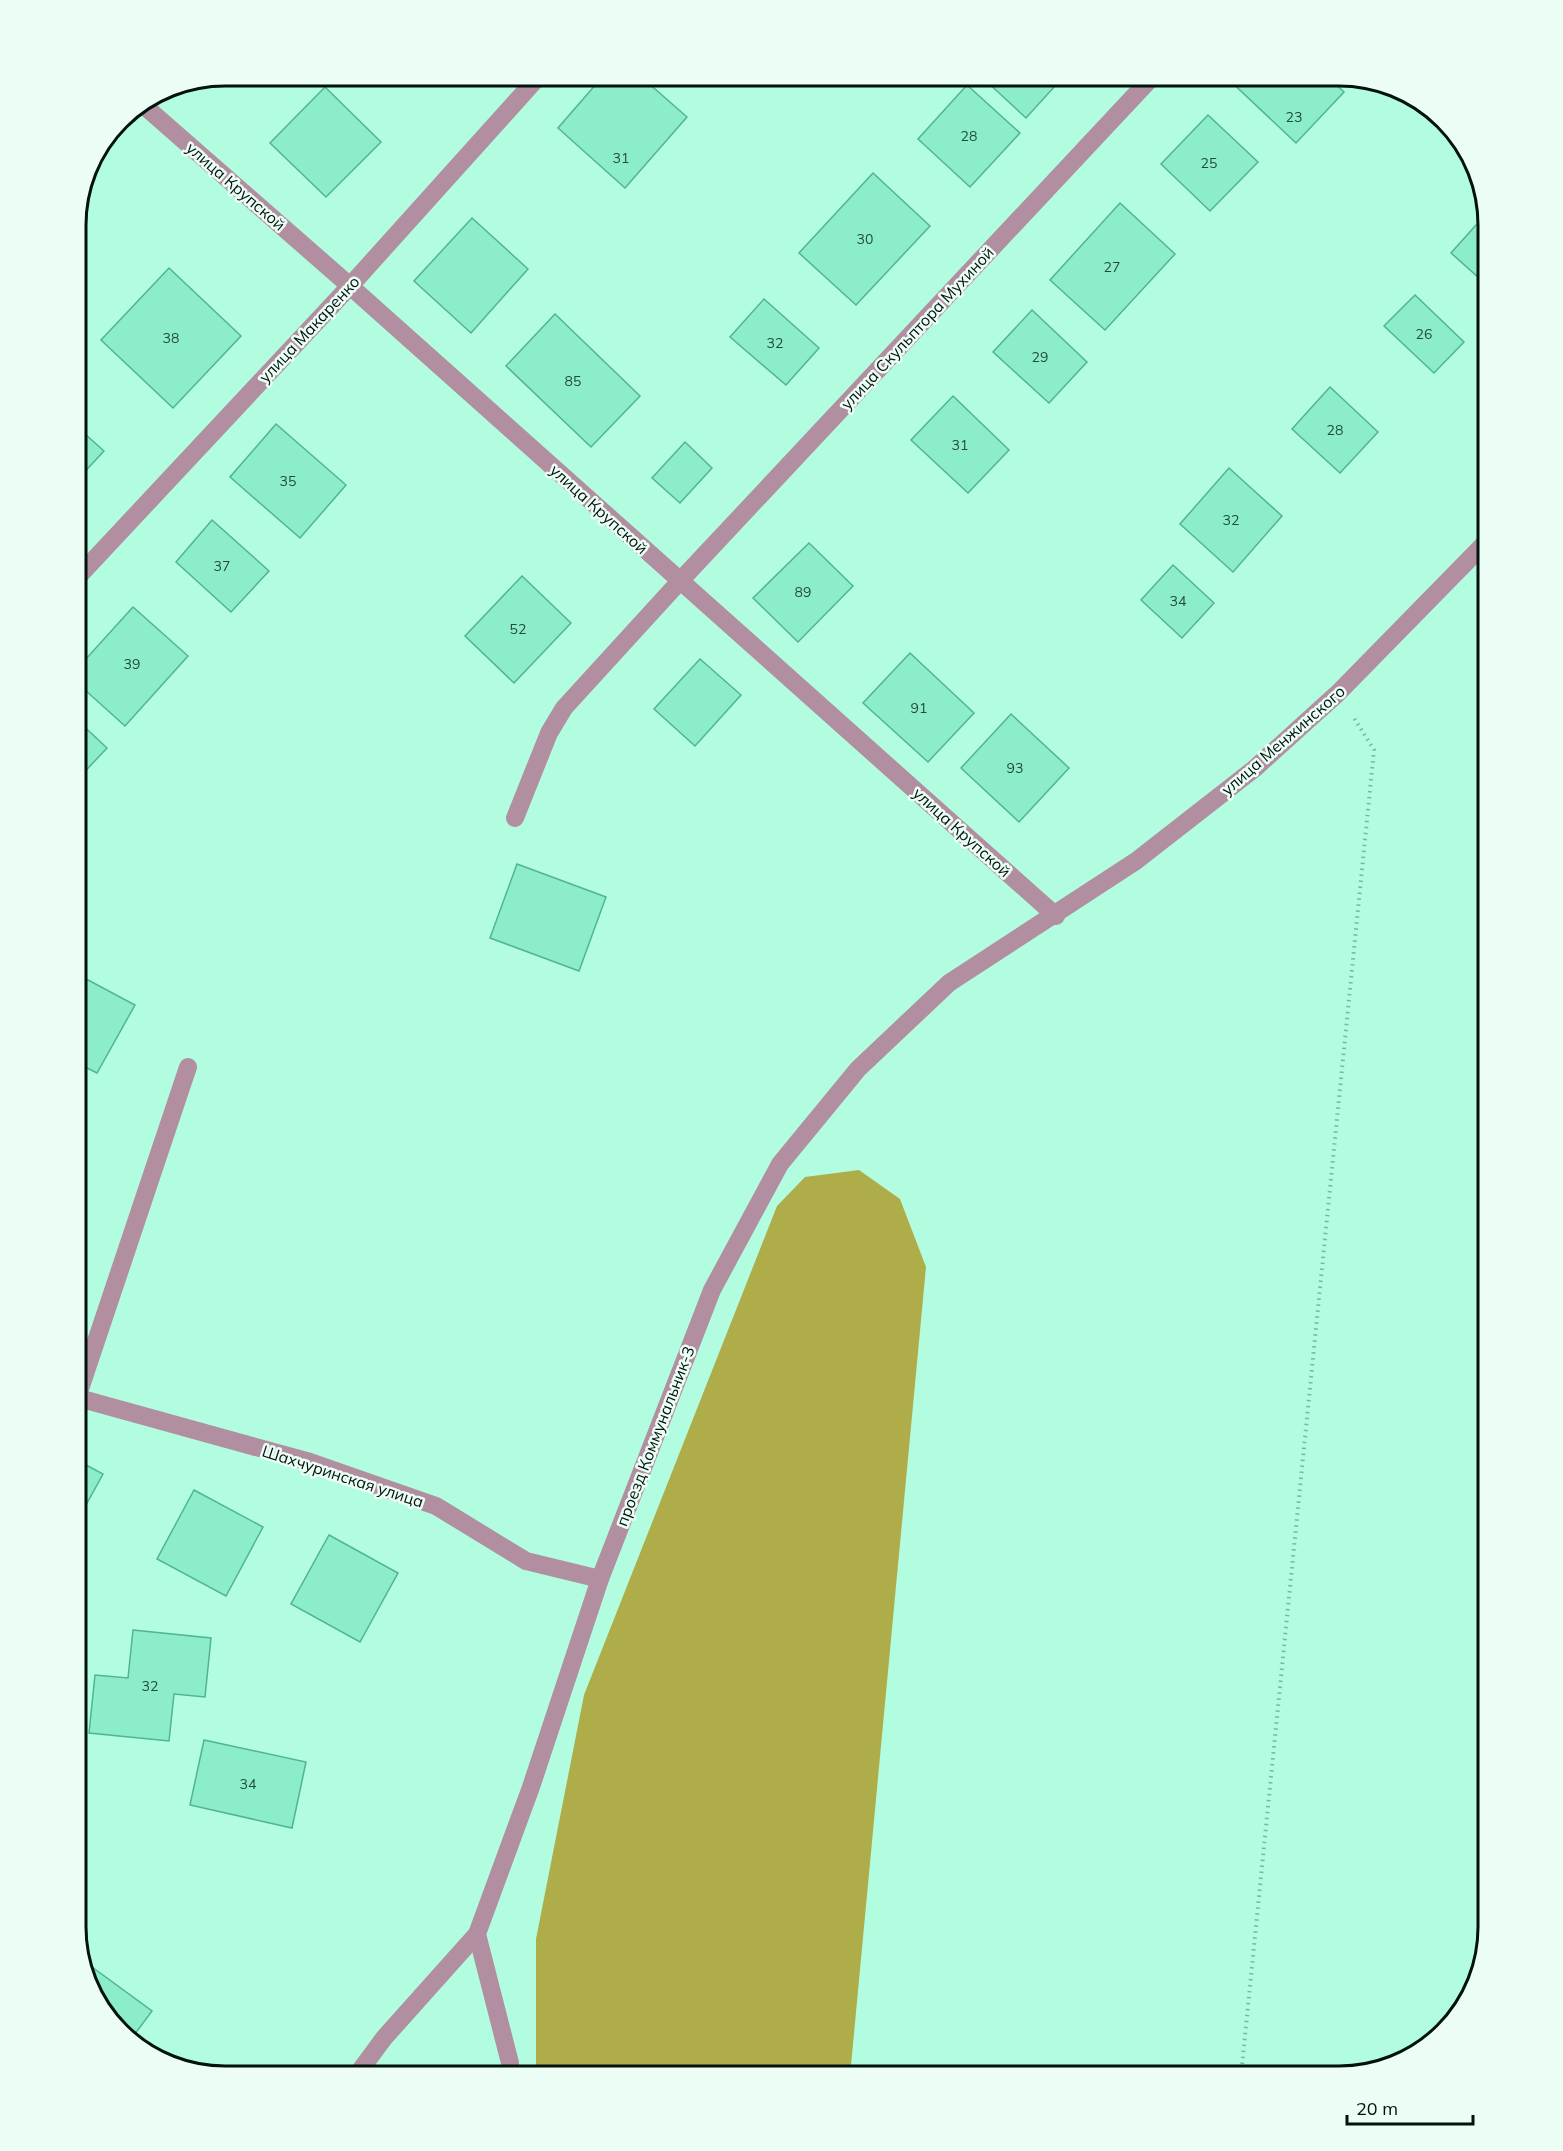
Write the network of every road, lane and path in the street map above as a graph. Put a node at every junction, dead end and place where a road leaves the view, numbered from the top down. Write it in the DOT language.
graph roads {
  1 [pos="530,86"];
  2 [pos="1144,86"];
  3 [pos="147,109"];
  4 [pos="350,286"];
  5 [pos="1478,550"];
  6 [pos="86,568"];
  7 [pos="680,581"];
  8 [pos="1338,693"];
  9 [pos="515,818"];
  10 [pos="1056,916"];
  11 [pos="188,1066"];
  12 [pos="86,1368"];
  13 [pos="86,1401"];
  14 [pos="600,1579"];
  15 [pos="477,1935"];
  16 [pos="364,2065"];
  17 [pos="510,2065"];
  18 [pos="1242,2066"];
  1 -- 4 [label="street, улица Макаренко"];
  2 -- 7 [label="street, улица Скульптора Мухиной"];
  3 -- 4 [label="street, улица Крупской"];
  4 -- 6 [label="street, улица Макаренко"];
  4 -- 7 [label="street, улица Крупской"];
  5 -- 8 [label="street, улица Менжинского"];
  7 -- 9 [label="street, улица Скульптора Мухиной"];
  7 -- 10 [label="street, улица Крупской"];
  8 -- 10 [label="street, улица Менжинского"];
  8 -- 18 [label="path"];
  10 -- 14 [label="street, проезд Коммунальник-3"];
  11 -- 12 [label="street"];
  13 -- 14 [label="street, Шахчуринская улица"];
  14 -- 15 [label="street, проезд Коммунальник-3"];
  15 -- 16 [label="street"];
  15 -- 17 [label="street"];
}
